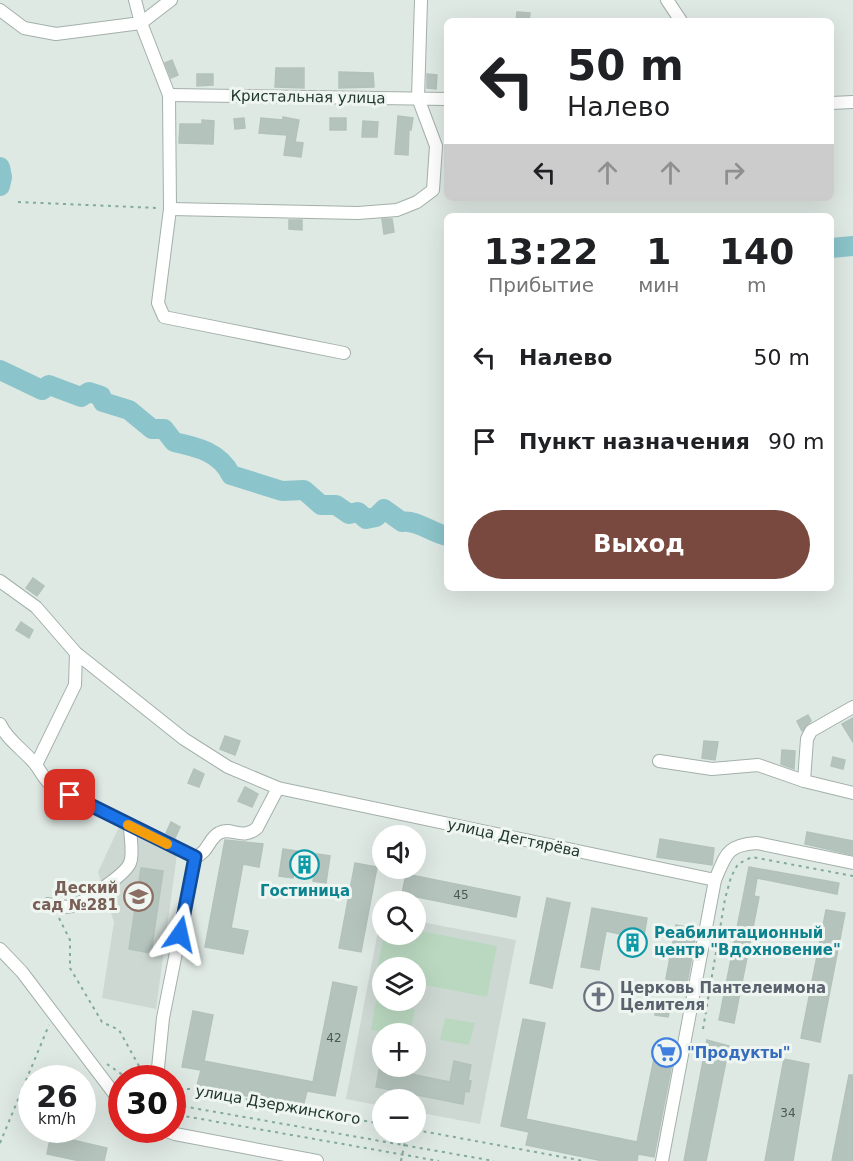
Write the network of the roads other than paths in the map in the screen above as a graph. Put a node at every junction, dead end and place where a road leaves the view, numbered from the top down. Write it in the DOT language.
graph roads {
  1 [pos="135,0"];
  2 [pos="171,0"];
  3 [pos="421,0"];
  4 [pos="667,0"];
  5 [pos="0,10"];
  6 [pos="679,18"];
  7 [pos="141,22"];
  8 [pos="169,94"];
  9 [pos="418,98"];
  10 [pos="444,99"];
  11 [pos="853,102"];
  12 [pos="834,104"];
  13 [pos="170,208"];
  14 [pos="344,352"];
  15 [pos="0,581"];
  16 [pos="76,653"];
  17 [pos="853,707"];
  18 [pos="0,723"];
  19 [pos="659,761"];
  20 [pos="36,765"];
  21 [pos="804,781"];
  22 [pos="278,788"];
  23 [pos="853,793"];
  24 [pos="130,826"];
  25 [pos="195,857"];
  26 [pos="853,862"];
  27 [pos="715,880"];
  28 [pos="51,905"];
  29 [pos="0,949"];
  30 [pos="153,1065"];
  31 [pos="108,1086"];
  32 [pos="186,1136"];
  33 [pos="317,1161"];
  34 [pos="662,1161"];
  1 -- 7 [label="street"];
  2 -- 7 [label="street"];
  3 -- 9 [label="street"];
  4 -- 6 [label="street"];
  5 -- 7 [label="street"];
  7 -- 8 [label="street"];
  8 -- 9 [label="street, Кристальная улица"];
  8 -- 13 [label="street"];
  9 -- 10 [label="street, Кристальная улица"];
  9 -- 13 [label="street"];
  11 -- 12 [label="street"];
  13 -- 14 [label="street"];
  15 -- 16 [label="street, улица Дегтярёва"];
  16 -- 20 [label="street"];
  16 -- 22 [label="street, улица Дегтярёва"];
  17 -- 21 [label="street"];
  18 -- 20 [label="street"];
  19 -- 21 [label="street"];
  20 -- 24 [label="street"];
  21 -- 23 [label="street"];
  22 -- 25 [label="street"];
  22 -- 27 [label="street, улица Дегтярёва"];
  24 -- 25 [label="street"];
  24 -- 28 [label="street"];
  25 -- 30 [label="street"];
  26 -- 27 [label="street"];
  27 -- 34 [label="street"];
  29 -- 31 [label="street"];
  32 -- 33 [label="street"];
}
